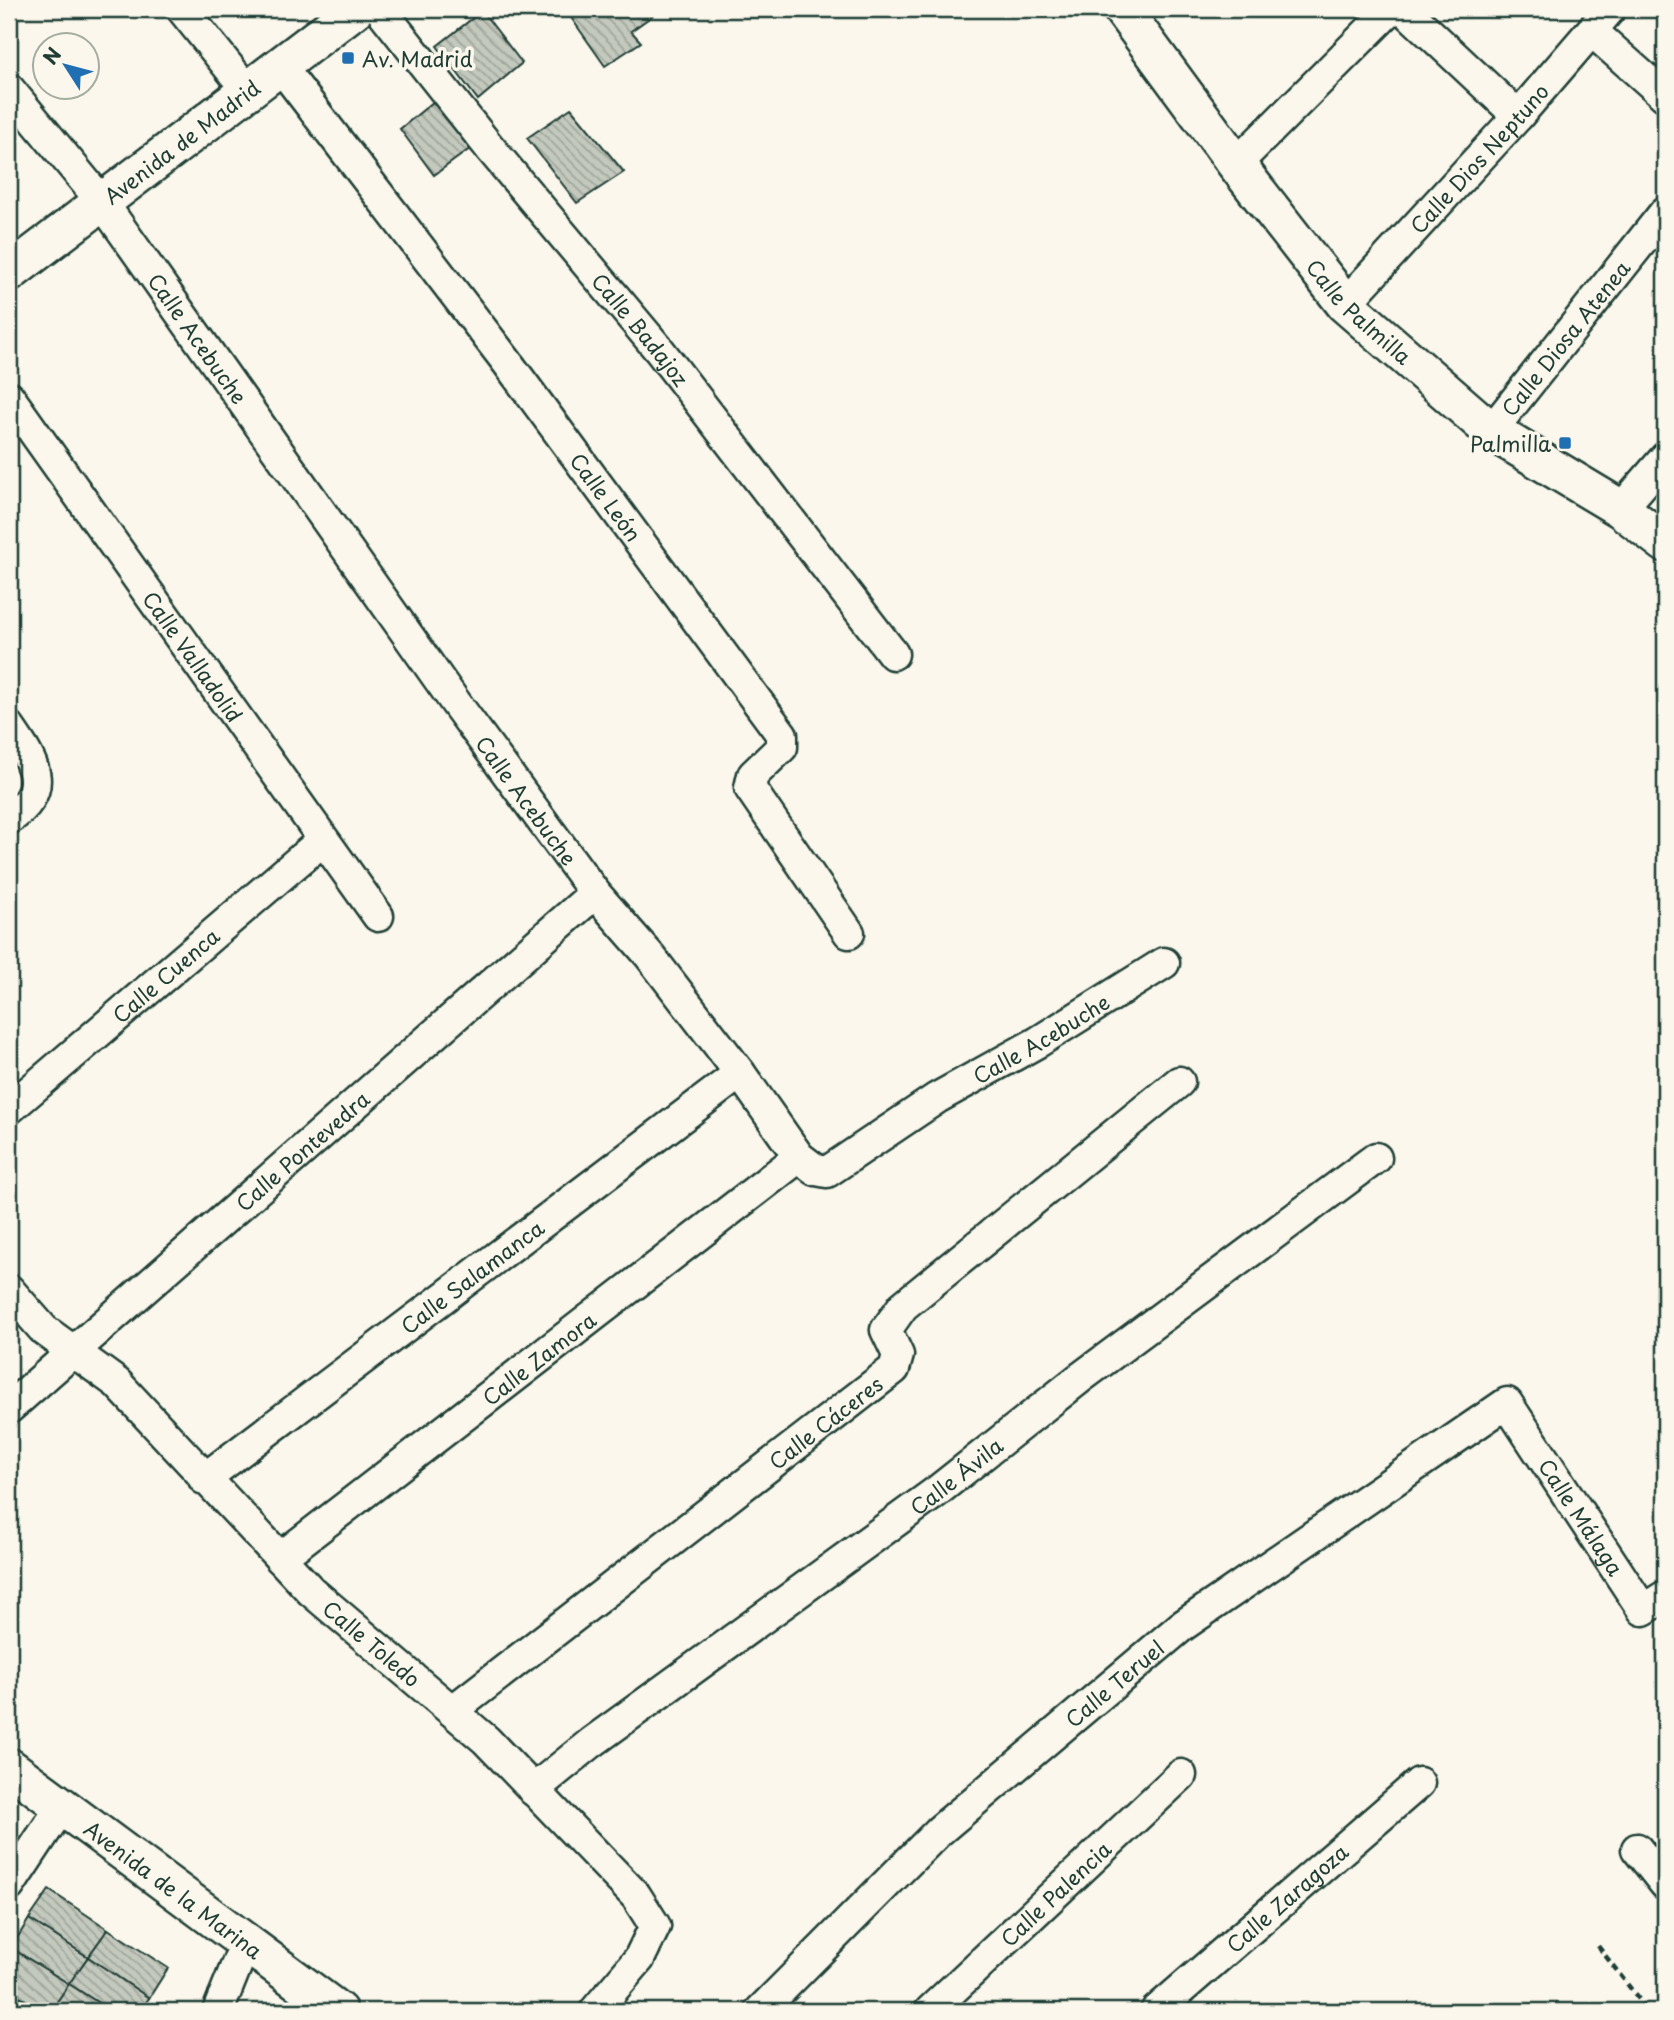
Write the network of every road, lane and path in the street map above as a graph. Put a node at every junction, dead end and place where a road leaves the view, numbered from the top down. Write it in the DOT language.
graph roads {
  1 [pos="182,9"];
  2 [pos="355,9"];
  3 [pos="380,9"];
  4 [pos="1122,9"];
  5 [pos="1391,9"];
  6 [pos="1404,9"];
  7 [pos="1602,20"];
  8 [pos="281,67"];
  9 [pos="9,89"];
  10 [pos="248,91"];
  11 [pos="1665,96"];
  12 [pos="1518,116"];
  13 [pos="1236,164"];
  14 [pos="102,202"];
  15 [pos="1665,212"];
  16 [pos="9,273"];
  17 [pos="1345,304"];
  18 [pos="9,397"];
  19 [pos="1491,431"];
  20 [pos="1665,458"];
  21 [pos="1621,509"];
  22 [pos="1665,543"];
  23 [pos="893,654"];
  24 [pos="9,727"];
  25 [pos="9,819"];
  26 [pos="323,840"];
  27 [pos="595,893"];
  28 [pos="378,916"];
  29 [pos="849,933"];
  30 [pos="1164,963"];
  31 [pos="740,1073"];
  32 [pos="1179,1082"];
  33 [pos="9,1109"];
  34 [pos="799,1157"];
  35 [pos="1376,1158"];
  36 [pos="9,1290"];
  37 [pos="72,1352"];
  38 [pos="1507,1403"];
  39 [pos="9,1408"];
  40 [pos="204,1479"];
  41 [pos="280,1558"];
  42 [pos="1665,1595"];
  43 [pos="452,1711"];
  44 [pos="9,1767"];
  45 [pos="1181,1775"];
  46 [pos="1419,1783"];
  47 [pos="533,1790"];
  48 [pos="62,1807"];
  49 [pos="1637,1849"];
  50 [pos="1665,1884"];
  51 [pos="9,1886"];
  52 [pos="245,1944"];
  53 [pos="1598,1946"];
  54 [pos="218,2011"];
  55 [pos="338,2011"];
  56 [pos="595,2011"];
  57 [pos="760,2011"];
  58 [pos="930,2011"];
  59 [pos="1156,2011"];
  60 [pos="1648,2011"];
  1 -- 10 [label="street"];
  2 -- 8 [label="street, Avenida de Madrid"];
  3 -- 23 [label="street, Calle Badajoz"];
  4 -- 13 [label="street, Calle Palmilla"];
  5 -- 13 [label="street"];
  6 -- 12 [label="street"];
  7 -- 11 [label="street"];
  7 -- 12 [label="street, Calle Dios Neptuno"];
  8 -- 10 [label="street, Avenida de Madrid"];
  8 -- 29 [label="street, Calle León"];
  9 -- 14 [label="street, Calle Acebuche"];
  10 -- 14 [label="street, Avenida de Madrid"];
  12 -- 17 [label="street, Calle Dios Neptuno"];
  13 -- 17 [label="street, Calle Palmilla"];
  14 -- 16 [label="street, Avenida de Madrid"];
  14 -- 27 [label="street, Calle Acebuche"];
  15 -- 19 [label="street, Calle Diosa Atenea"];
  17 -- 19 [label="street, Calle Palmilla"];
  18 -- 26 [label="street, Calle Valladolid"];
  19 -- 21 [label="street, Calle Palmilla"];
  20 -- 21 [label="street"];
  21 -- 22 [label="street, Calle Palmilla"];
  24 -- 25 [label="street"];
  26 -- 28 [label="street, Calle Valladolid"];
  26 -- 33 [label="street, Calle Cuenca"];
  27 -- 31 [label="street, Calle Acebuche"];
  27 -- 37 [label="street, Calle Pontevedra"];
  30 -- 34 [label="street, Calle Acebuche"];
  31 -- 34 [label="street, Calle Acebuche"];
  31 -- 40 [label="street, Calle Salamanca"];
  32 -- 43 [label="street, Calle Cáceres"];
  34 -- 41 [label="street, Calle Zamora"];
  35 -- 47 [label="street, Calle Ávila"];
  36 -- 37 [label="street, Calle Toledo"];
  37 -- 39 [label="street, Calle Pontevedra"];
  37 -- 40 [label="street, Calle Toledo"];
  38 -- 42 [label="street, Calle Málaga"];
  38 -- 57 [label="street, Calle Teruel"];
  40 -- 41 [label="street, Calle Toledo"];
  41 -- 43 [label="street, Calle Toledo"];
  43 -- 47 [label="street, Calle Toledo"];
  44 -- 48 [label="street, Avenida de la Marina"];
  45 -- 58 [label="street, Calle Palencia"];
  46 -- 59 [label="street, Calle Zaragoza"];
  47 -- 56 [label="street, Calle Toledo"];
  48 -- 51 [label="street"];
  48 -- 52 [label="street, Avenida de la Marina"];
  49 -- 50 [label="street"];
  52 -- 54 [label="street"];
  52 -- 55 [label="street, Avenida de la Marina"];
  53 -- 60 [label="path"];
}
